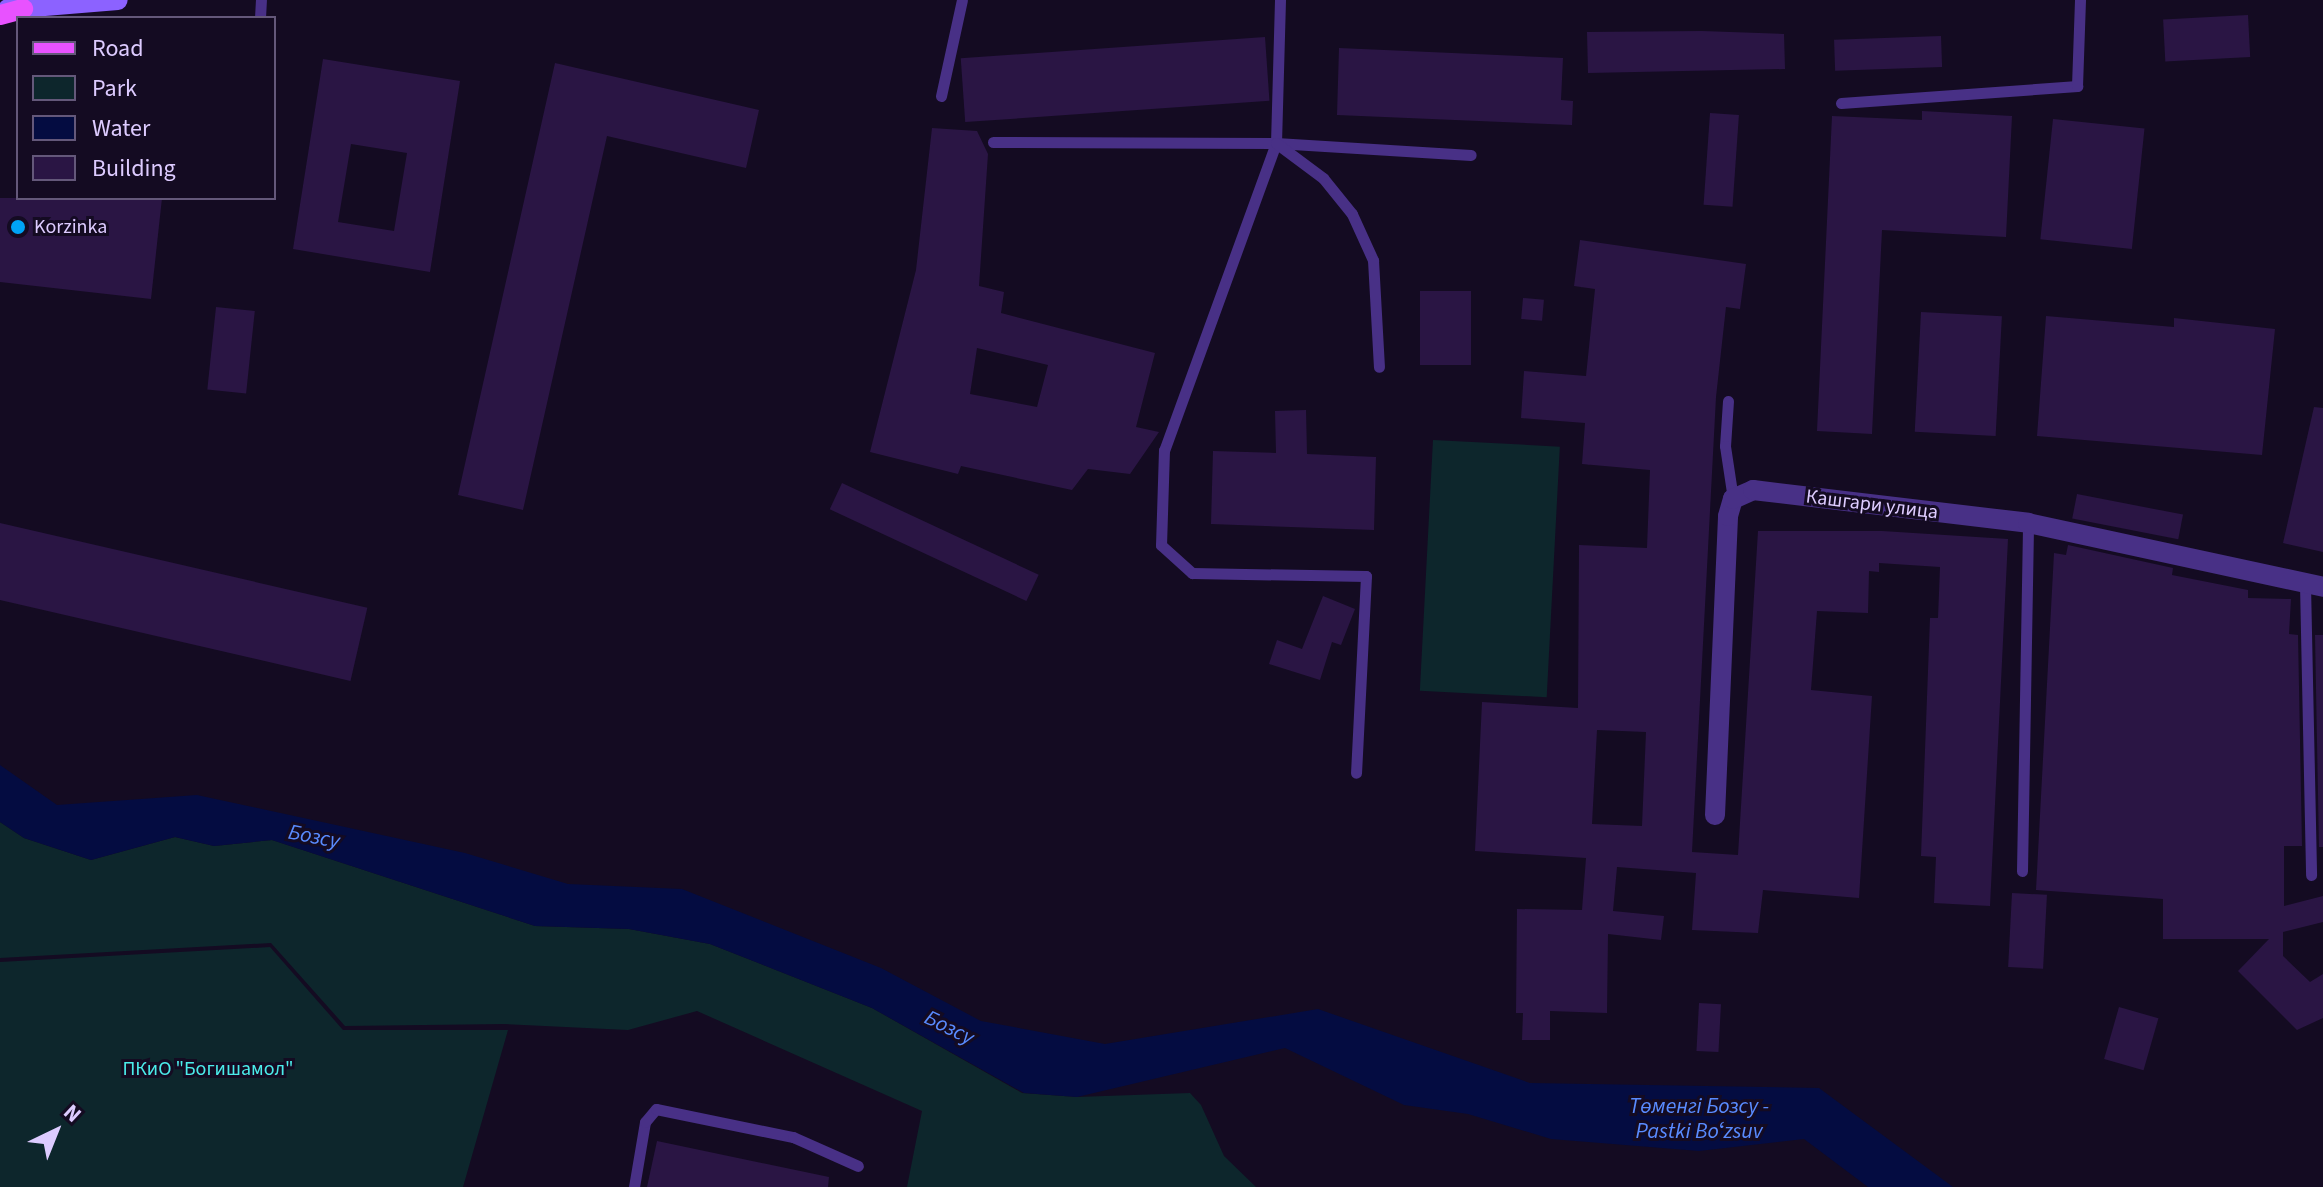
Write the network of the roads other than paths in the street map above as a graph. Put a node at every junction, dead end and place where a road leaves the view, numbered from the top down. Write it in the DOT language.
graph roads {
  1 [pos="118,0"];
  2 [pos="962,0"];
  3 [pos="1280,0"];
  4 [pos="2080,0"];
  5 [pos="0,12"];
  6 [pos="941,96"];
  7 [pos="1841,103"];
  8 [pos="993,142"];
  9 [pos="1276,143"];
  10 [pos="1471,155"];
  11 [pos="1379,367"];
  12 [pos="1728,401"];
  13 [pos="1733,499"];
  14 [pos="2028,523"];
  15 [pos="2314,586"];
  16 [pos="1356,773"];
  17 [pos="1715,815"];
  18 [pos="2022,871"];
  19 [pos="2311,875"];
  20 [pos="858,1166"];
  21 [pos="634,1187"];
  1 -- 5 [label="main road"];
  2 -- 6 [label="lane"];
  3 -- 9 [label="lane"];
  4 -- 7 [label="lane"];
  8 -- 9 [label="lane"];
  9 -- 10 [label="lane"];
  9 -- 11 [label="lane"];
  9 -- 16 [label="lane"];
  12 -- 13 [label="lane"];
  13 -- 14 [label="street, Кашгари улица"];
  13 -- 17 [label="street"];
  14 -- 15 [label="street, Кашгари улица"];
  14 -- 18 [label="lane"];
  15 -- 19 [label="lane"];
  20 -- 21 [label="lane"];
}
